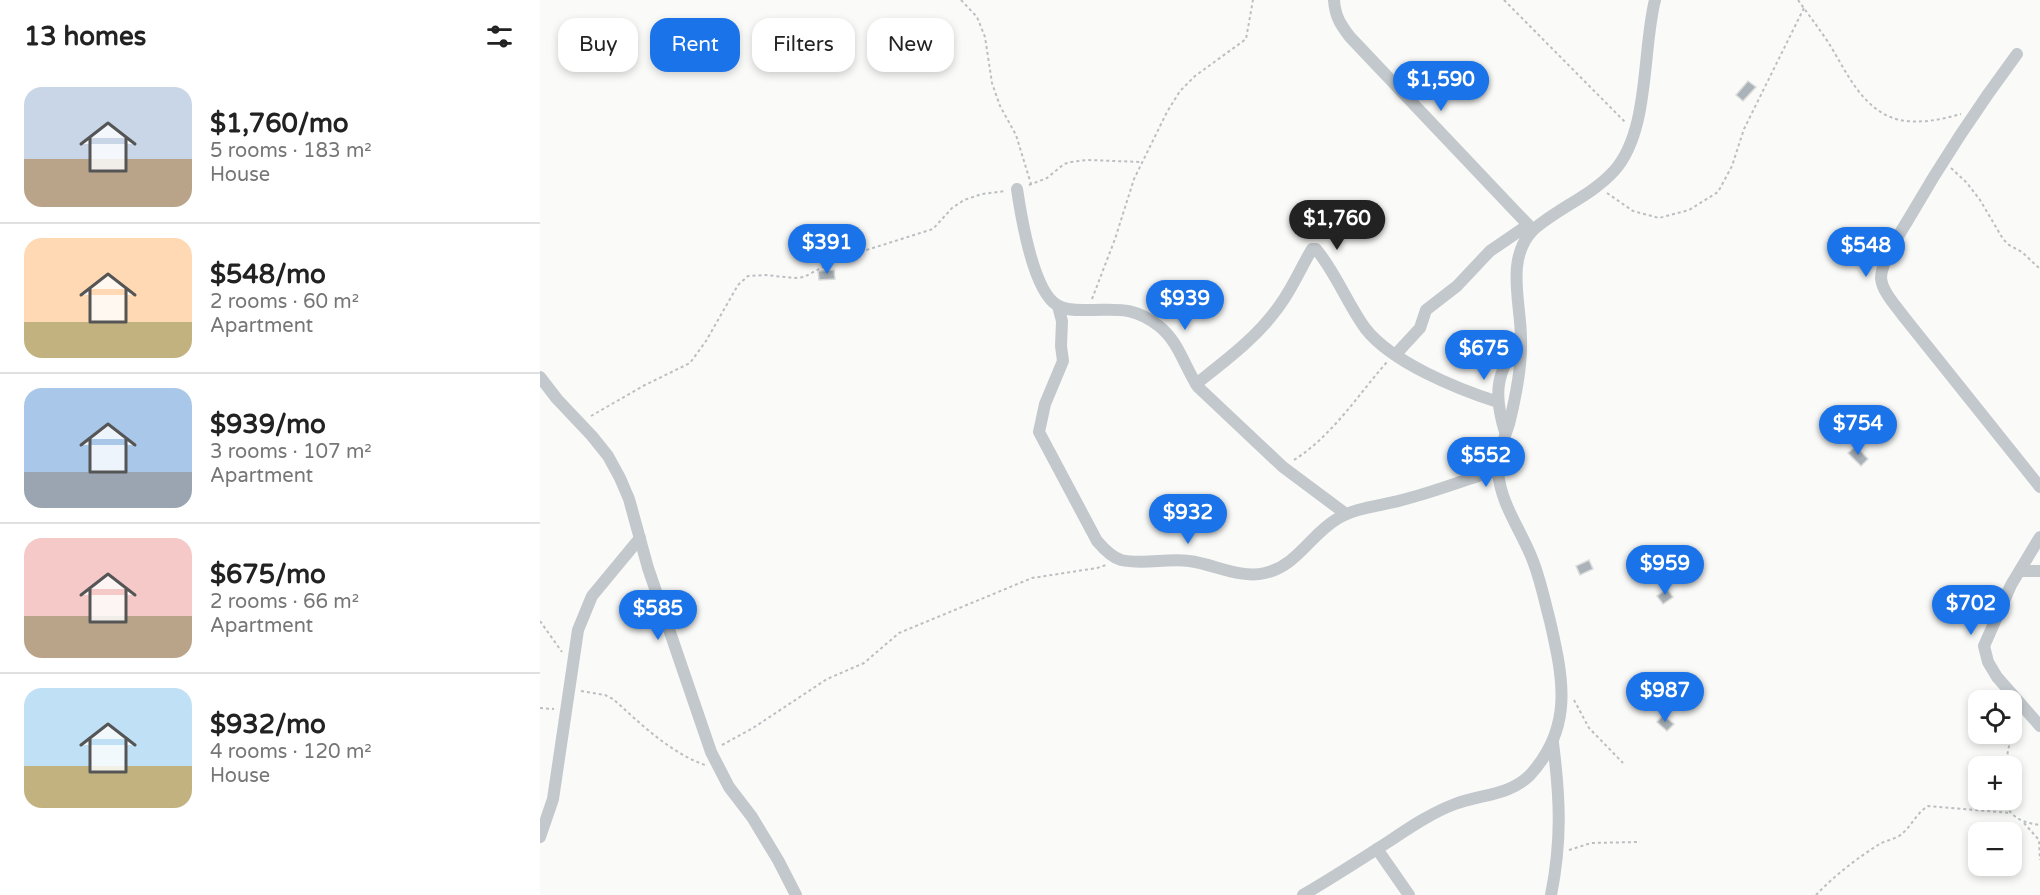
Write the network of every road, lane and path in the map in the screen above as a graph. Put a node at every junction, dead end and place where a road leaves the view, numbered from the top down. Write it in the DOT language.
graph roads {
  1 [pos="961,0"];
  2 [pos="1252,0"];
  3 [pos="1334,0"];
  4 [pos="1504,0"];
  5 [pos="1655,0"];
  6 [pos="1798,0"];
  7 [pos="1804,8"];
  8 [pos="2017,54"];
  9 [pos="1975,110"];
  10 [pos="1636,133"];
  11 [pos="1943,160"];
  12 [pos="1142,162"];
  13 [pos="1031,184"];
  14 [pos="1597,186"];
  15 [pos="1017,189"];
  16 [pos="1530,227"];
  17 [pos="2040,269"];
  18 [pos="1058,306"];
  19 [pos="1088,310"];
  20 [pos="1521,339"];
  21 [pos="1396,354"];
  22 [pos="540,377"];
  23 [pos="1196,384"];
  24 [pos="1498,402"];
  25 [pos="580,422"];
  26 [pos="1506,433"];
  27 [pos="1284,467"];
  28 [pos="1498,470"];
  29 [pos="2040,487"];
  30 [pos="1346,514"];
  31 [pos="2040,537"];
  32 [pos="640,538"];
  33 [pos="1120,560"];
  34 [pos="2020,571"];
  35 [pos="2040,571"];
  36 [pos="540,621"];
  37 [pos="573,666"];
  38 [pos="1562,682"];
  39 [pos="568,689"];
  40 [pos="2009,690"];
  41 [pos="2022,706"];
  42 [pos="540,708"];
  43 [pos="566,710"];
  44 [pos="2040,726"];
  45 [pos="1553,743"];
  46 [pos="711,752"];
  47 [pos="1623,763"];
  48 [pos="719,770"];
  49 [pos="2009,810"];
  50 [pos="2011,813"];
  51 [pos="2022,821"];
  52 [pos="2040,825"];
  53 [pos="540,837"];
  54 [pos="1640,842"];
  55 [pos="1377,849"];
  56 [pos="1558,854"];
  57 [pos="2040,860"];
  58 [pos="1552,890"];
  59 [pos="796,895"];
  60 [pos="1304,895"];
  61 [pos="1409,895"];
  62 [pos="1543,895"];
  63 [pos="1816,895"];
  1 -- 13 [label="path"];
  2 -- 12 [label="path"];
  3 -- 16 [label="street"];
  4 -- 10 [label="path"];
  5 -- 10 [label="street"];
  6 -- 7 [label="path"];
  7 -- 9 [label="path"];
  7 -- 14 [label="path"];
  8 -- 9 [label="street"];
  9 -- 11 [label="street"];
  10 -- 14 [label="street"];
  11 -- 17 [label="path"];
  11 -- 29 [label="street"];
  12 -- 13 [label="path"];
  12 -- 19 [label="path"];
  13 -- 15 [label="path"];
  14 -- 16 [label="street"];
  15 -- 18 [label="street"];
  15 -- 25 [label="path"];
  16 -- 20 [label="street"];
  16 -- 21 [label="street"];
  18 -- 19 [label="street"];
  18 -- 33 [label="street"];
  19 -- 23 [label="street"];
  20 -- 24 [label="street"];
  20 -- 26 [label="street"];
  21 -- 23 [label="street"];
  21 -- 24 [label="street"];
  21 -- 27 [label="path"];
  22 -- 25 [label="street"];
  23 -- 27 [label="street"];
  24 -- 26 [label="street"];
  25 -- 32 [label="street"];
  26 -- 28 [label="street"];
  27 -- 30 [label="street"];
  28 -- 30 [label="street"];
  28 -- 38 [label="street"];
  30 -- 33 [label="street"];
  31 -- 34 [label="street"];
  32 -- 37 [label="street"];
  32 -- 46 [label="street"];
  33 -- 46 [label="path"];
  34 -- 35 [label="street"];
  34 -- 40 [label="street"];
  36 -- 37 [label="path"];
  37 -- 39 [label="street"];
  38 -- 45 [label="street"];
  38 -- 47 [label="path"];
  39 -- 43 [label="street"];
  39 -- 48 [label="path"];
  41 -- 44 [label="street"];
  42 -- 43 [label="path"];
  43 -- 53 [label="street"];
  45 -- 55 [label="street"];
  45 -- 56 [label="street"];
  46 -- 48 [label="street"];
  48 -- 59 [label="street"];
  49 -- 50 [label="path"];
  50 -- 51 [label="path"];
  50 -- 63 [label="path"];
  51 -- 52 [label="path"];
  51 -- 57 [label="path"];
  54 -- 56 [label="path"];
  55 -- 60 [label="street"];
  55 -- 61 [label="street"];
  56 -- 58 [label="street"];
  58 -- 62 [label="street"];
}
